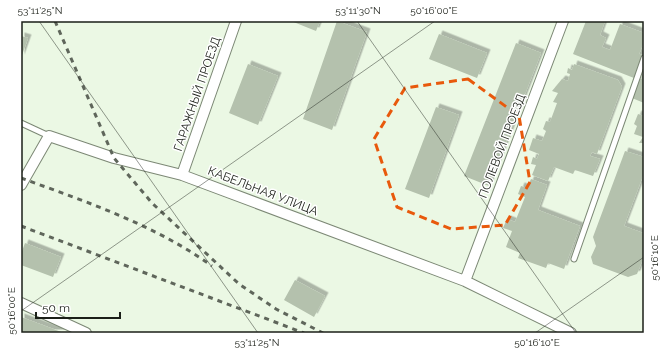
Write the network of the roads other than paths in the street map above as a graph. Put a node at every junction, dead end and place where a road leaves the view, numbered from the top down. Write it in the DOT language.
graph roads {
  1 [pos="236,21"];
  2 [pos="563,21"];
  3 [pos="644,58"];
  4 [pos="21,122"];
  5 [pos="49,136"];
  6 [pos="182,175"];
  7 [pos="21,185"];
  8 [pos="574,260"];
  9 [pos="465,281"];
  10 [pos="21,303"];
  11 [pos="86,333"];
  12 [pos="571,333"];
  1 -- 6 [label="street, ГАРАЖНЫЙ ПРОЕЗД"];
  2 -- 9 [label="street, ПОЛЕВОЙ ПРОЕЗД"];
  3 -- 8 [label="lane"];
  4 -- 5 [label="lane"];
  5 -- 6 [label="street, КАБЕЛЬНАЯ УЛИЦА"];
  5 -- 7 [label="street"];
  6 -- 9 [label="street, КАБЕЛЬНАЯ УЛИЦА"];
  9 -- 12 [label="street, КАБЕЛЬНАЯ УЛИЦА"];
  10 -- 11 [label="street"];
}
